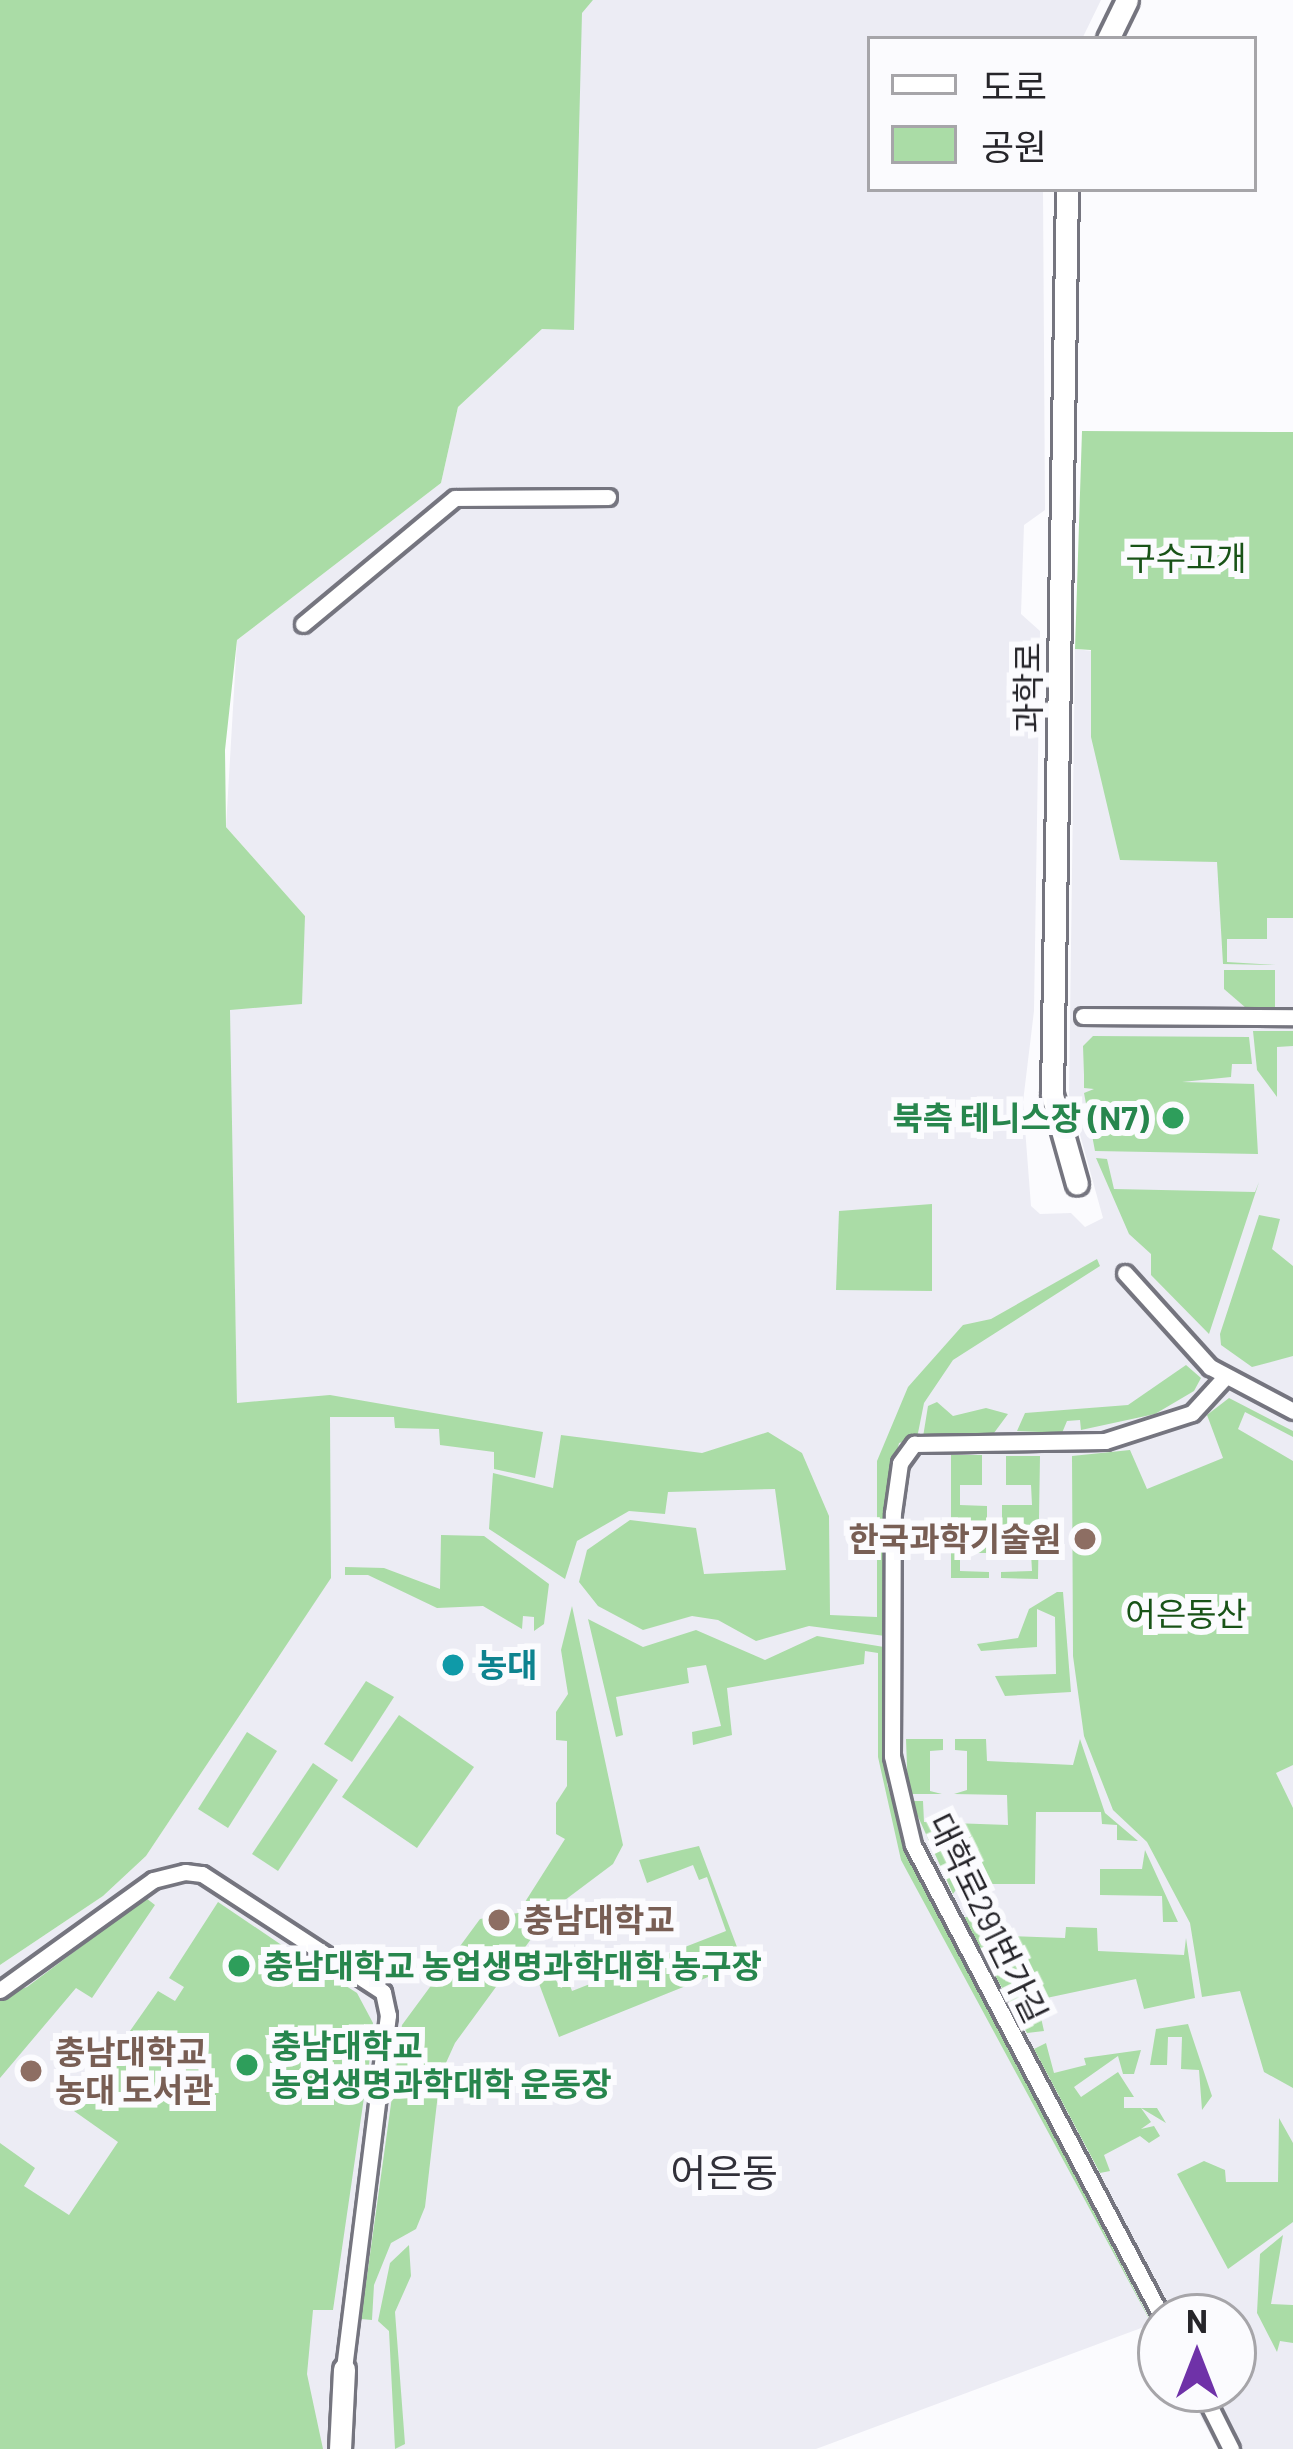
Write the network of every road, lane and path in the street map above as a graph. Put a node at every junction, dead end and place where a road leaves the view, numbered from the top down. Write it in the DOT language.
graph roads {
  1 [pos="1127,0"];
  2 [pos="1109,36"];
  3 [pos="1067,192"];
  4 [pos="608,497"];
  5 [pos="303,624"];
  6 [pos="1083,1016"];
  7 [pos="1293,1017"];
  8 [pos="1077,1184"];
  9 [pos="1125,1273"];
  10 [pos="1225,1378"];
  11 [pos="1293,1412"];
  12 [pos="0,1990"];
  13 [pos="1149,2293"];
  14 [pos="344,2369"];
  15 [pos="1213,2413"];
  16 [pos="340,2449"];
  17 [pos="1232,2449"];
  1 -- 2 [label="street"];
  3 -- 8 [label="street, 과학로"];
  4 -- 5 [label="street"];
  6 -- 7 [label="street"];
  9 -- 10 [label="street"];
  10 -- 11 [label="street"];
  10 -- 13 [label="street, 대학로291번가길"];
  12 -- 14 [label="street"];
  14 -- 16 [label="street"];
  15 -- 17 [label="street"];
}
